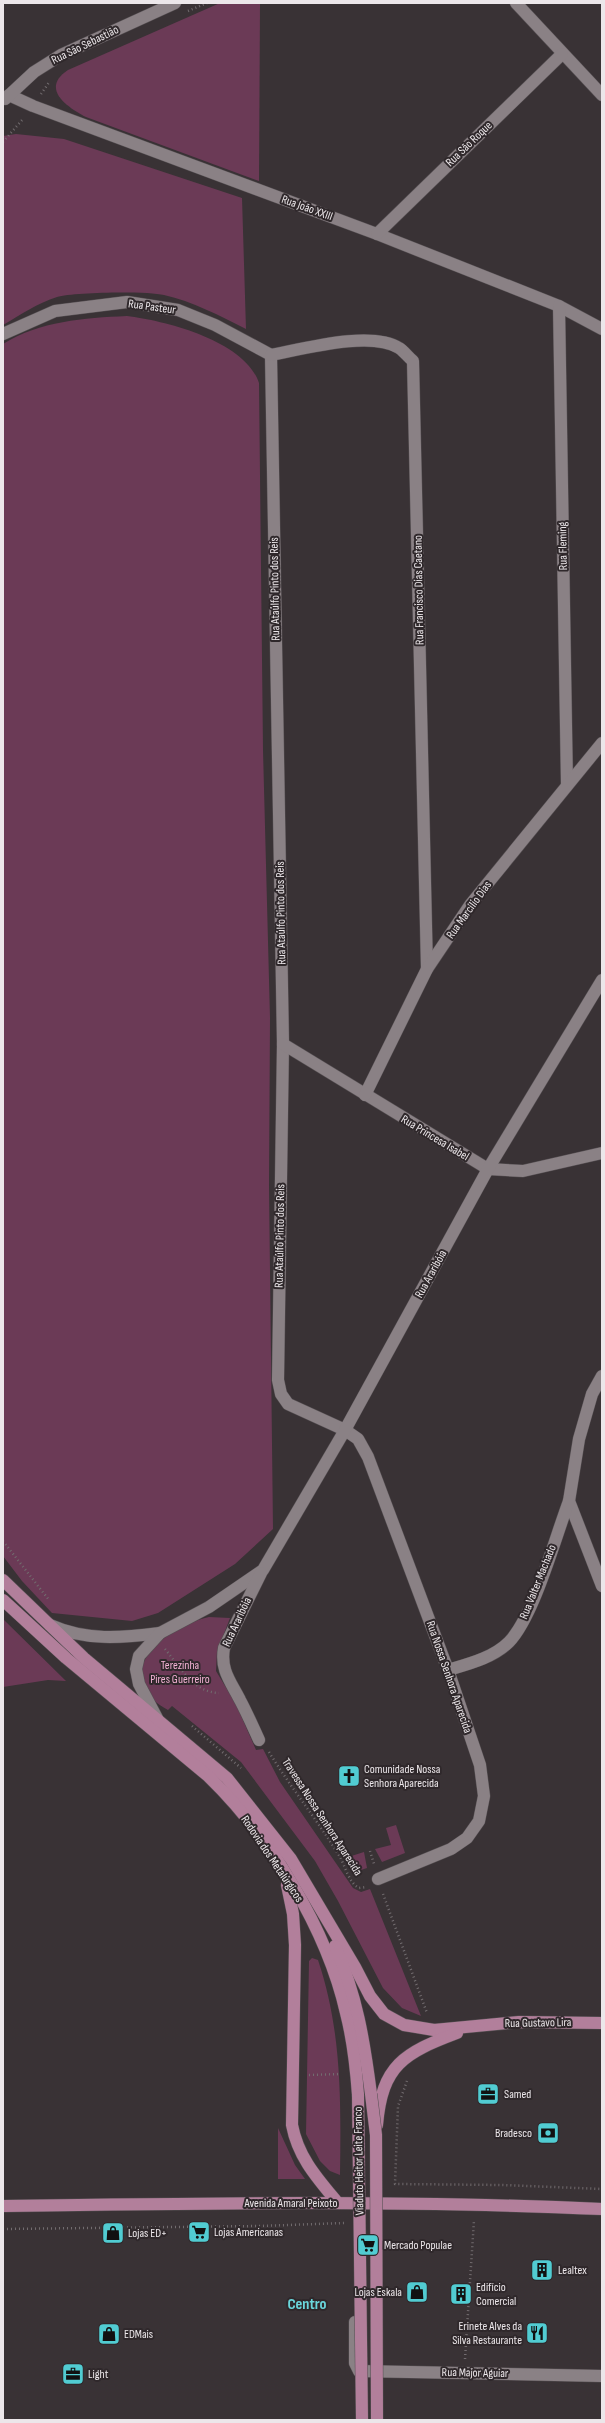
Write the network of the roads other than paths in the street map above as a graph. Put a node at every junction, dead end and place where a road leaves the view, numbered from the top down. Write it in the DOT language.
graph roads {
  1 [pos="175,3"];
  2 [pos="516,3"];
  3 [pos="562,54"];
  4 [pos="602,95"];
  5 [pos="6,97"];
  6 [pos="377,234"];
  7 [pos="559,306"];
  8 [pos="602,329"];
  9 [pos="3,334"];
  10 [pos="271,356"];
  11 [pos="602,744"];
  12 [pos="567,785"];
  13 [pos="427,969"];
  14 [pos="602,980"];
  15 [pos="283,1044"];
  16 [pos="364,1095"];
  17 [pos="602,1153"];
  18 [pos="488,1169"];
  19 [pos="602,1376"];
  20 [pos="346,1430"];
  21 [pos="569,1502"];
  22 [pos="263,1570"];
  23 [pos="3,1580"];
  24 [pos="602,1586"];
  25 [pos="3,1600"];
  26 [pos="45,1623"];
  27 [pos="158,1635"];
  28 [pos="448,1670"];
  29 [pos="157,1718"];
  30 [pos="258,1740"];
  31 [pos="283,1871"];
  32 [pos="378,1879"];
  33 [pos="319,1904"];
  34 [pos="602,2023"];
  35 [pos="473,2027"];
  36 [pos="377,2093"];
  37 [pos="358,2094"];
  38 [pos="337,2202"];
  39 [pos="354,2203"];
  40 [pos="3,2206"];
  41 [pos="602,2209"];
  42 [pos="602,2376"];
  43 [pos="362,2420"];
  44 [pos="377,2420"];
  1 -- 5 [label="street, Rua São Sebastião"];
  2 -- 3 [label="street"];
  3 -- 4 [label="street"];
  3 -- 6 [label="street, Rua São Roque"];
  5 -- 6 [label="street, Rua João XXIII"];
  6 -- 7 [label="street, Rua João XXIII"];
  7 -- 8 [label="street, Rua João XXIII"];
  7 -- 12 [label="street, Rua Fleming"];
  9 -- 10 [label="street, Rua Pasteur"];
  10 -- 13 [label="street, Rua Francisco Dias Caetano"];
  10 -- 15 [label="street, Rua Ataúlfo Pinto dos Reis"];
  11 -- 12 [label="street, Rua Marcílio Dias"];
  12 -- 13 [label="street, Rua Marcílio Dias"];
  13 -- 16 [label="street, Rua Marcílio Dias"];
  14 -- 18 [label="street, Rua Araribóia"];
  15 -- 16 [label="street, Rua Princesa Isabel"];
  15 -- 20 [label="street, Rua Ataúlfo Pinto dos Reis"];
  16 -- 18 [label="street, Rua Princesa Isabel"];
  17 -- 18 [label="street, Rua Princesa Isabel"];
  18 -- 20 [label="street, Rua Araribóia"];
  19 -- 21 [label="street, Rua Valter Machado"];
  20 -- 22 [label="street, Rua Araribóia"];
  20 -- 28 [label="street, Rua Nossa Senhora Aparecida"];
  21 -- 24 [label="street"];
  21 -- 28 [label="street, Rua Valter Machado"];
  22 -- 27 [label="street, Rua Araribóia"];
  22 -- 30 [label="street, Rua Araribóia"];
  23 -- 26 [label="main road, Rodovia dos Metalúrgicos"];
  25 -- 31 [label="main road, Rodovia dos Metalúrgicos"];
  26 -- 27 [label="street"];
  26 -- 29 [label="main road, Rodovia dos Metalúrgicos"];
  27 -- 29 [label="street"];
  28 -- 32 [label="street, Rua Nossa Senhora Aparecida"];
  29 -- 33 [label="main road, Rodovia dos Metalúrgicos"];
  31 -- 37 [label="main road, Rodovia dos Metalúrgicos"];
  31 -- 38 [label="main road"];
  33 -- 35 [label="main road, Rua Gustavo Lira"];
  33 -- 36 [label="main road"];
  34 -- 35 [label="main road, Rua Gustavo Lira"];
  35 -- 36 [label="main road"];
  36 -- 44 [label="main road, bridge"];
  37 -- 43 [label="main road, Viaduto Heitor Leite Franco, bridge"];
  38 -- 39 [label="main road, Avenida Amaral Peixoto"];
  38 -- 40 [label="main road, Avenida Amaral Peixoto"];
  39 -- 41 [label="main road, Avenida Amaral Peixoto"];
  39 -- 42 [label="street, Rua Major Aguiar"];
}
